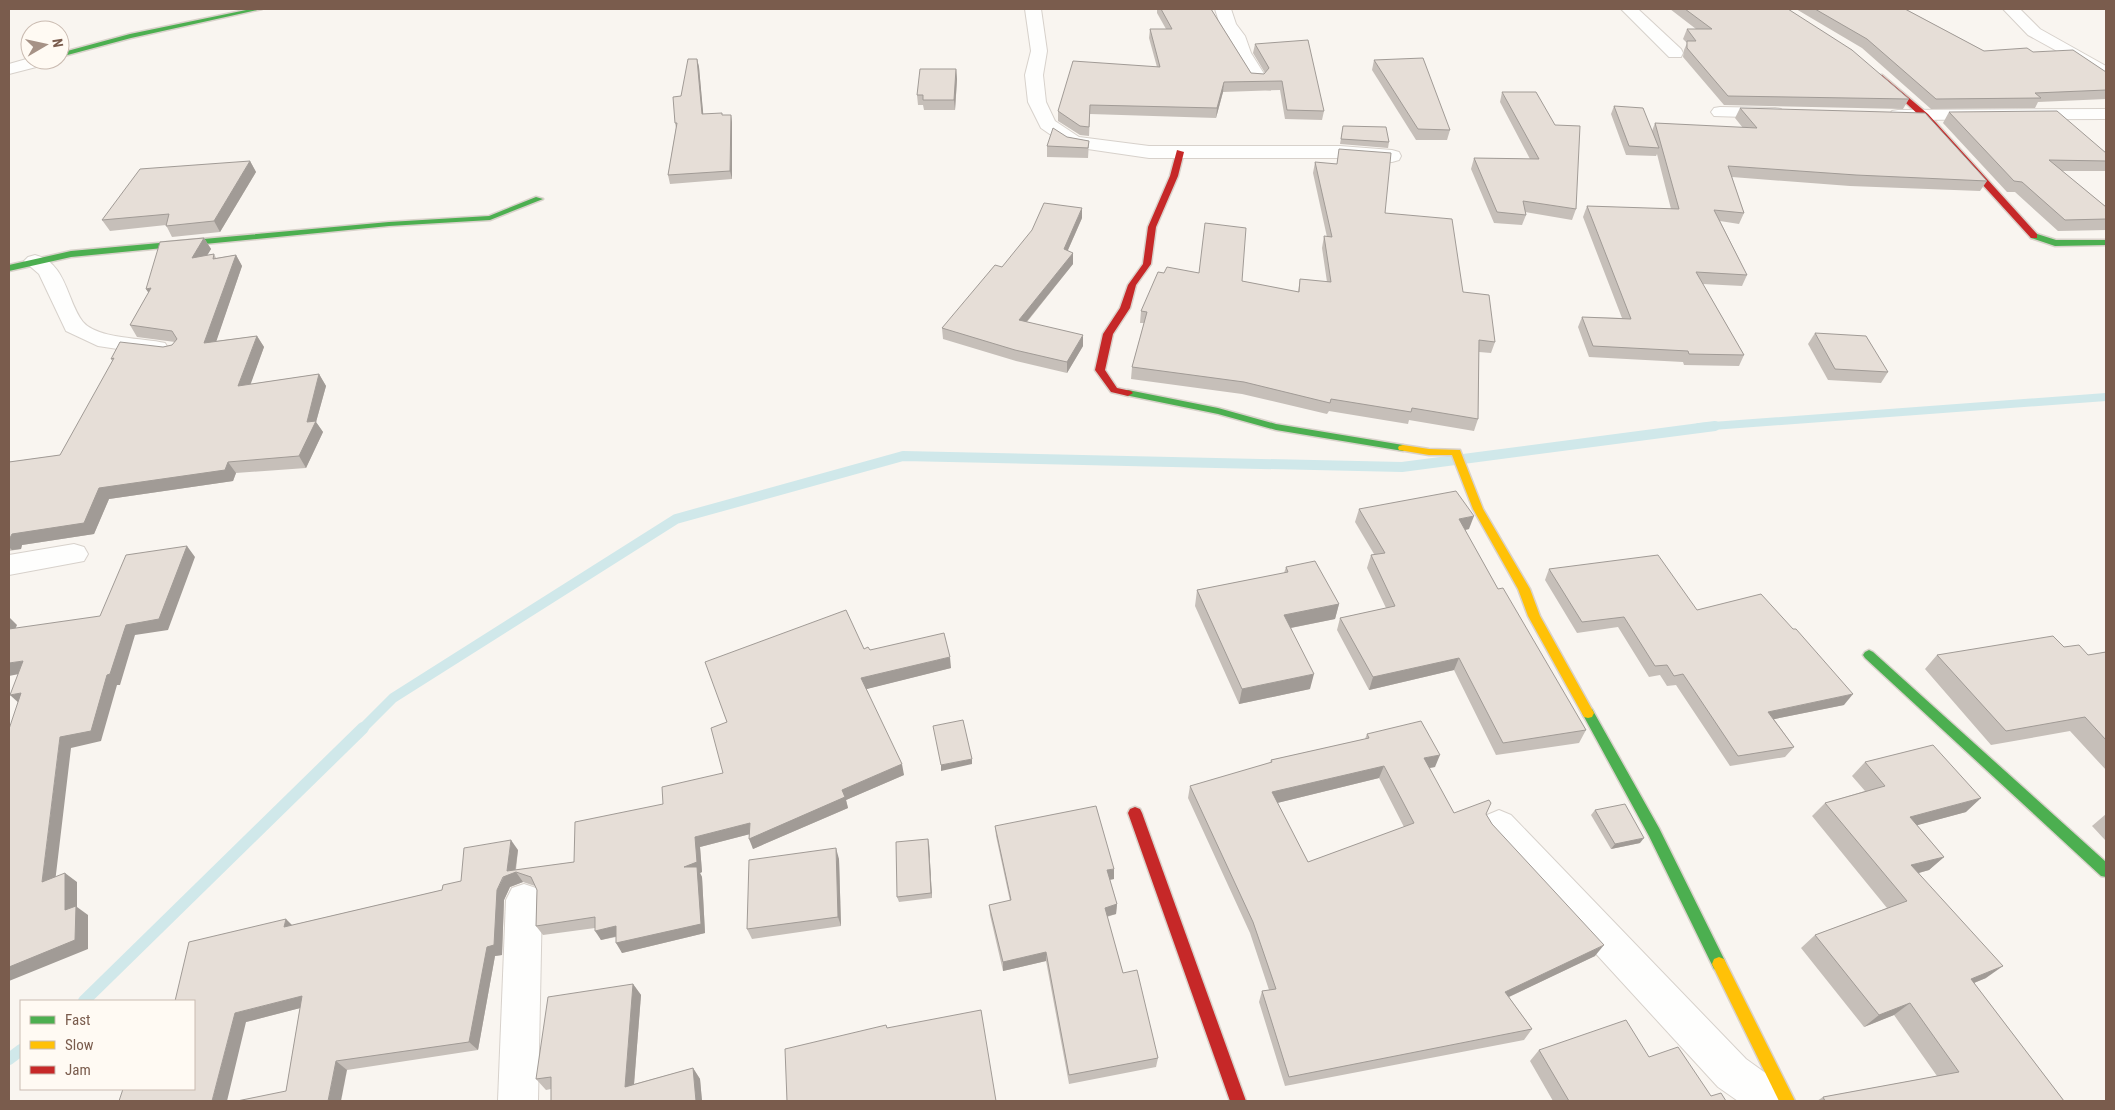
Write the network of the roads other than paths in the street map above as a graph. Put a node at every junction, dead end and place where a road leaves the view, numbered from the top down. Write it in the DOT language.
graph roads {
  1 [pos="259,9"];
  2 [pos="1033,9"];
  3 [pos="1223,9"];
  4 [pos="1629,9"];
  5 [pos="2011,9"];
  6 [pos="70,52"];
  7 [pos="1675,52"];
  8 [pos="1869,66"];
  9 [pos="2106,73"];
  10 [pos="1257,77"];
  11 [pos="1720,112"];
  12 [pos="1794,113"];
  13 [pos="2106,114"];
  14 [pos="1878,115"];
  15 [pos="1925,116"];
  16 [pos="1180,152"];
  17 [pos="1392,156"];
  18 [pos="539,198"];
  19 [pos="2106,243"];
  20 [pos="35,261"];
  21 [pos="9,268"];
  22 [pos="171,349"];
  23 [pos="74,554"];
  24 [pos="9,565"];
  25 [pos="1869,655"];
  26 [pos="1135,812"];
  27 [pos="1499,825"];
  28 [pos="2106,871"];
  29 [pos="524,900"];
  30 [pos="518,1101"];
  31 [pos="1238,1101"];
  32 [pos="1771,1101"];
  33 [pos="1787,1101"];
  1 -- 6 [label="street"];
  2 -- 16 [label="street"];
  3 -- 10 [label="street"];
  4 -- 7 [label="street"];
  5 -- 9 [label="street"];
  8 -- 15 [label="street"];
  11 -- 12 [label="street"];
  13 -- 15 [label="street"];
  14 -- 15 [label="street"];
  15 -- 19 [label="street"];
  16 -- 17 [label="street"];
  16 -- 33 [label="street"];
  18 -- 20 [label="street"];
  20 -- 21 [label="street"];
  20 -- 22 [label="street"];
  23 -- 24 [label="street"];
  25 -- 28 [label="street"];
  26 -- 31 [label="street"];
  27 -- 32 [label="street"];
  29 -- 30 [label="street"];
}
